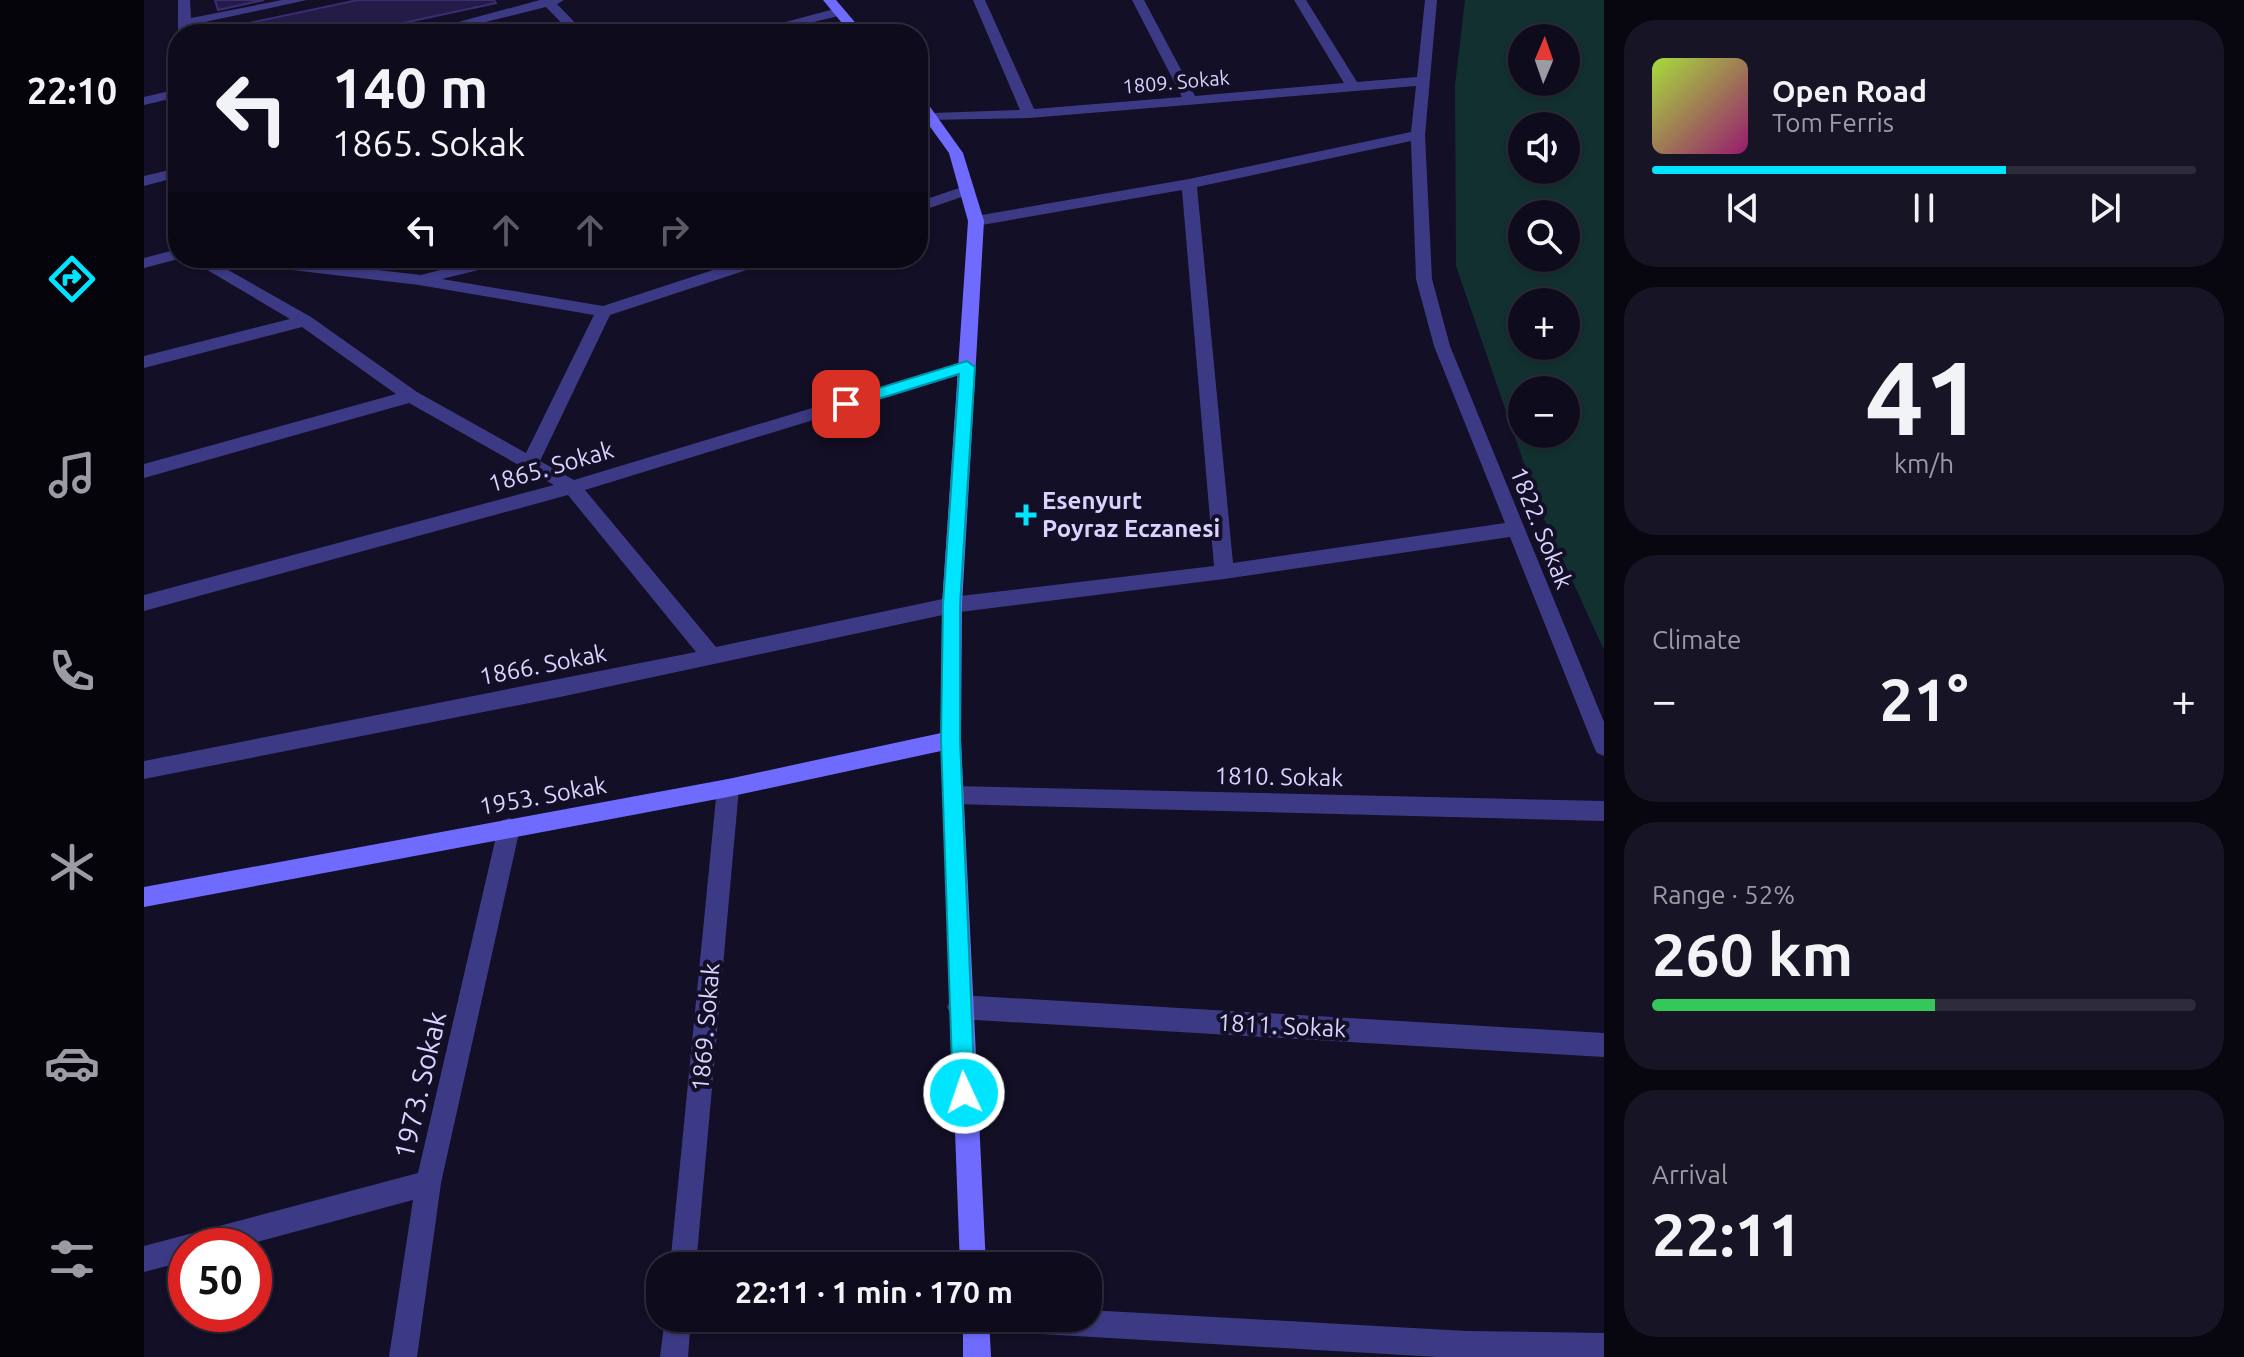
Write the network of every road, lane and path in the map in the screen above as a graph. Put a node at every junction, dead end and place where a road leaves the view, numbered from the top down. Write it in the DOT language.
graph roads {
  1 [pos="184,0"];
  2 [pos="301,0"];
  3 [pos="829,0"];
  4 [pos="979,0"];
  5 [pos="1138,0"];
  6 [pos="1300,0"];
  7 [pos="1431,0"];
  8 [pos="551,1"];
  9 [pos="838,12"];
  10 [pos="185,24"];
  11 [pos="202,24"];
  12 [pos="460,24"];
  13 [pos="571,24"];
  14 [pos="788,24"];
  15 [pos="849,24"];
  16 [pos="1422,81"];
  17 [pos="1353,87"];
  18 [pos="168,95"];
  19 [pos="144,101"];
  20 [pos="1191,101"];
  21 [pos="928,111"];
  22 [pos="1029,114"];
  23 [pos="933,117"];
  24 [pos="1418,135"];
  25 [pos="168,175"];
  26 [pos="144,181"];
  27 [pos="1189,184"];
  28 [pos="968,190"];
  29 [pos="928,204"];
  30 [pos="976,221"];
  31 [pos="168,257"];
  32 [pos="144,263"];
  33 [pos="212,268"];
  34 [pos="317,268"];
  35 [pos="466,268"];
  36 [pos="735,268"];
  37 [pos="419,280"];
  38 [pos="604,311"];
  39 [pos="305,321"];
  40 [pos="144,362"];
  41 [pos="967,367"];
  42 [pos="411,396"];
  43 [pos="531,462"];
  44 [pos="144,471"];
  45 [pos="572,487"];
  46 [pos="1515,529"];
  47 [pos="1224,572"];
  48 [pos="144,603"];
  49 [pos="952,605"];
  50 [pos="712,657"];
  51 [pos="951,740"];
  52 [pos="1604,747"];
  53 [pos="144,770"];
  54 [pos="728,788"];
  55 [pos="953,795"];
  56 [pos="1604,811"];
  57 [pos="509,828"];
  58 [pos="144,897"];
  59 [pos="959,1007"];
  60 [pos="1604,1045"];
  61 [pos="428,1183"];
  62 [pos="261,1228"];
  63 [pos="684,1252"];
  64 [pos="972,1252"];
  65 [pos="168,1253"];
  66 [pos="144,1259"];
  67 [pos="1102,1326"];
  68 [pos="677,1332"];
  69 [pos="976,1332"];
  70 [pos="1604,1347"];
  71 [pos="1467,1351"];
  72 [pos="403,1357"];
  73 [pos="674,1357"];
  74 [pos="977,1357"];
  1 -- 10 [label="street"];
  2 -- 11 [label="street"];
  3 -- 9 [label="main road"];
  4 -- 22 [label="street"];
  5 -- 20 [label="street"];
  6 -- 17 [label="street"];
  7 -- 16 [label="street, 1822. Sokak"];
  8 -- 12 [label="street"];
  8 -- 13 [label="street"];
  9 -- 14 [label="street"];
  9 -- 15 [label="main road"];
  16 -- 17 [label="street, 1809. Sokak"];
  16 -- 24 [label="street, 1822. Sokak"];
  17 -- 20 [label="street, 1809. Sokak"];
  18 -- 19 [label="street"];
  20 -- 22 [label="street, 1809. Sokak"];
  21 -- 23 [label="main road"];
  22 -- 23 [label="street, 1809. Sokak"];
  23 -- 28 [label="main road"];
  24 -- 27 [label="street"];
  24 -- 46 [label="street, 1822. Sokak"];
  25 -- 26 [label="street"];
  27 -- 30 [label="street"];
  27 -- 47 [label="street"];
  28 -- 29 [label="street"];
  28 -- 30 [label="main road"];
  30 -- 41 [label="main road"];
  31 -- 32 [label="street"];
  33 -- 39 [label="street"];
  34 -- 37 [label="street"];
  35 -- 37 [label="street"];
  36 -- 38 [label="street"];
  37 -- 38 [label="street"];
  38 -- 43 [label="street"];
  39 -- 40 [label="street"];
  39 -- 42 [label="street"];
  41 -- 45 [label="street, 1865. Sokak"];
  41 -- 49 [label="main road"];
  42 -- 43 [label="street"];
  42 -- 44 [label="street"];
  43 -- 45 [label="street"];
  45 -- 48 [label="street, 1865. Sokak"];
  45 -- 50 [label="street"];
  46 -- 47 [label="street, 1866. Sokak"];
  46 -- 52 [label="street, 1822. Sokak"];
  47 -- 49 [label="street, 1866. Sokak"];
  49 -- 50 [label="street, 1866. Sokak"];
  49 -- 51 [label="main road"];
  50 -- 53 [label="street, 1866. Sokak"];
  51 -- 54 [label="main road, 1953. Sokak"];
  51 -- 55 [label="main road"];
  54 -- 57 [label="main road, 1953. Sokak"];
  54 -- 63 [label="street, 1869. Sokak"];
  55 -- 56 [label="street, 1810. Sokak"];
  55 -- 59 [label="main road"];
  57 -- 58 [label="main road, 1953. Sokak"];
  57 -- 61 [label="street, 1973. Sokak"];
  59 -- 60 [label="street, 1811. Sokak"];
  59 -- 64 [label="main road"];
  61 -- 62 [label="street"];
  61 -- 72 [label="street, 1973. Sokak"];
  65 -- 66 [label="street"];
  67 -- 71 [label="street"];
  68 -- 73 [label="street"];
  69 -- 74 [label="main road"];
  70 -- 71 [label="street"];
}
